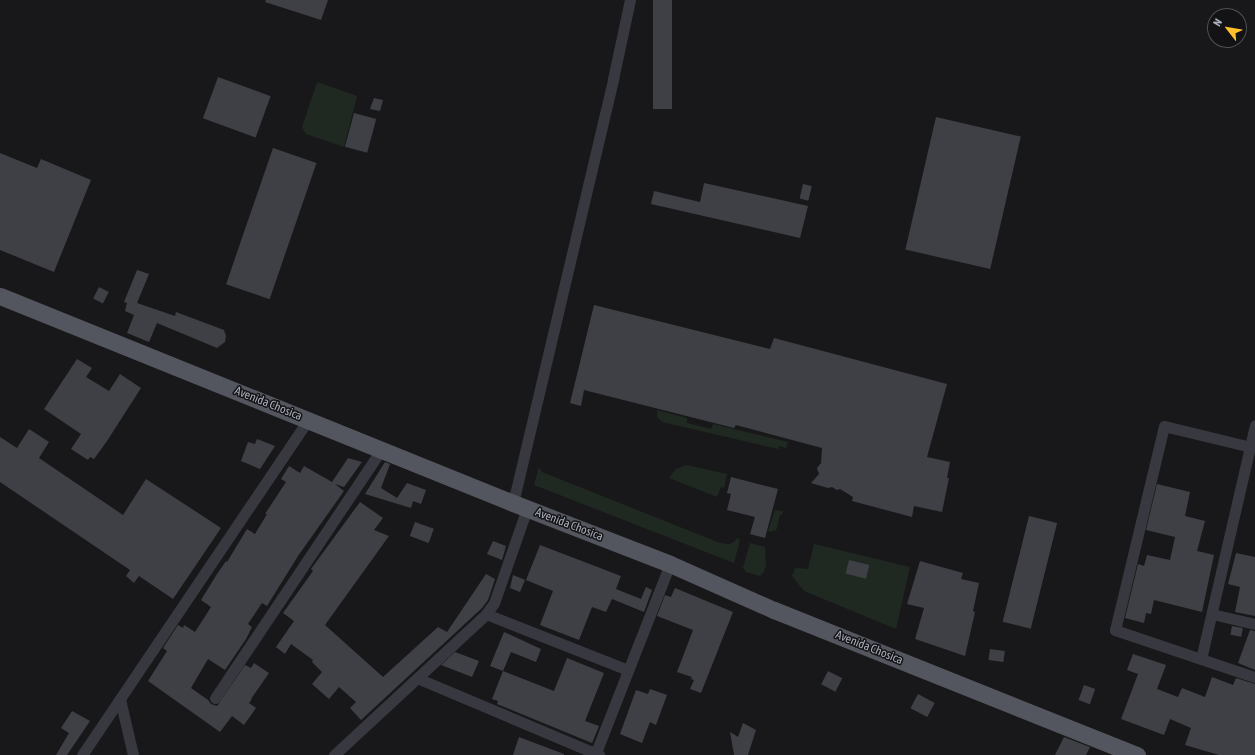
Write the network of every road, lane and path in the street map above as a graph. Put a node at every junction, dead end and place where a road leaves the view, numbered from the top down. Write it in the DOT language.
graph roads {
  1 [pos="630,0"];
  2 [pos="0,296"];
  3 [pos="308,420"];
  4 [pos="1255,425"];
  5 [pos="1251,447"];
  6 [pos="381,450"];
  7 [pos="520,506"];
  8 [pos="670,564"];
  9 [pos="486,614"];
  10 [pos="1212,614"];
  11 [pos="1255,624"];
  12 [pos="1201,659"];
  13 [pos="628,670"];
  14 [pos="1255,677"];
  15 [pos="417,678"];
  16 [pos="215,698"];
  17 [pos="120,699"];
  18 [pos="596,754"];
  19 [pos="82,755"];
  20 [pos="133,755"];
  21 [pos="334,755"];
  22 [pos="1137,755"];
  1 -- 7 [label="street"];
  2 -- 3 [label="main road, Avenida Chosica"];
  3 -- 6 [label="main road, Avenida Chosica"];
  3 -- 17 [label="street"];
  4 -- 5 [label="street"];
  5 -- 10 [label="street"];
  5 -- 12 [label="street"];
  6 -- 7 [label="main road, Avenida Chosica"];
  6 -- 16 [label="street"];
  7 -- 8 [label="main road, Avenida Chosica"];
  7 -- 9 [label="street"];
  8 -- 13 [label="street"];
  8 -- 22 [label="main road, Avenida Chosica"];
  9 -- 13 [label="street"];
  9 -- 15 [label="street"];
  10 -- 11 [label="street"];
  10 -- 12 [label="street"];
  12 -- 14 [label="street"];
  13 -- 18 [label="street"];
  15 -- 18 [label="street"];
  15 -- 21 [label="street"];
  17 -- 19 [label="street"];
  17 -- 20 [label="street"];
}
